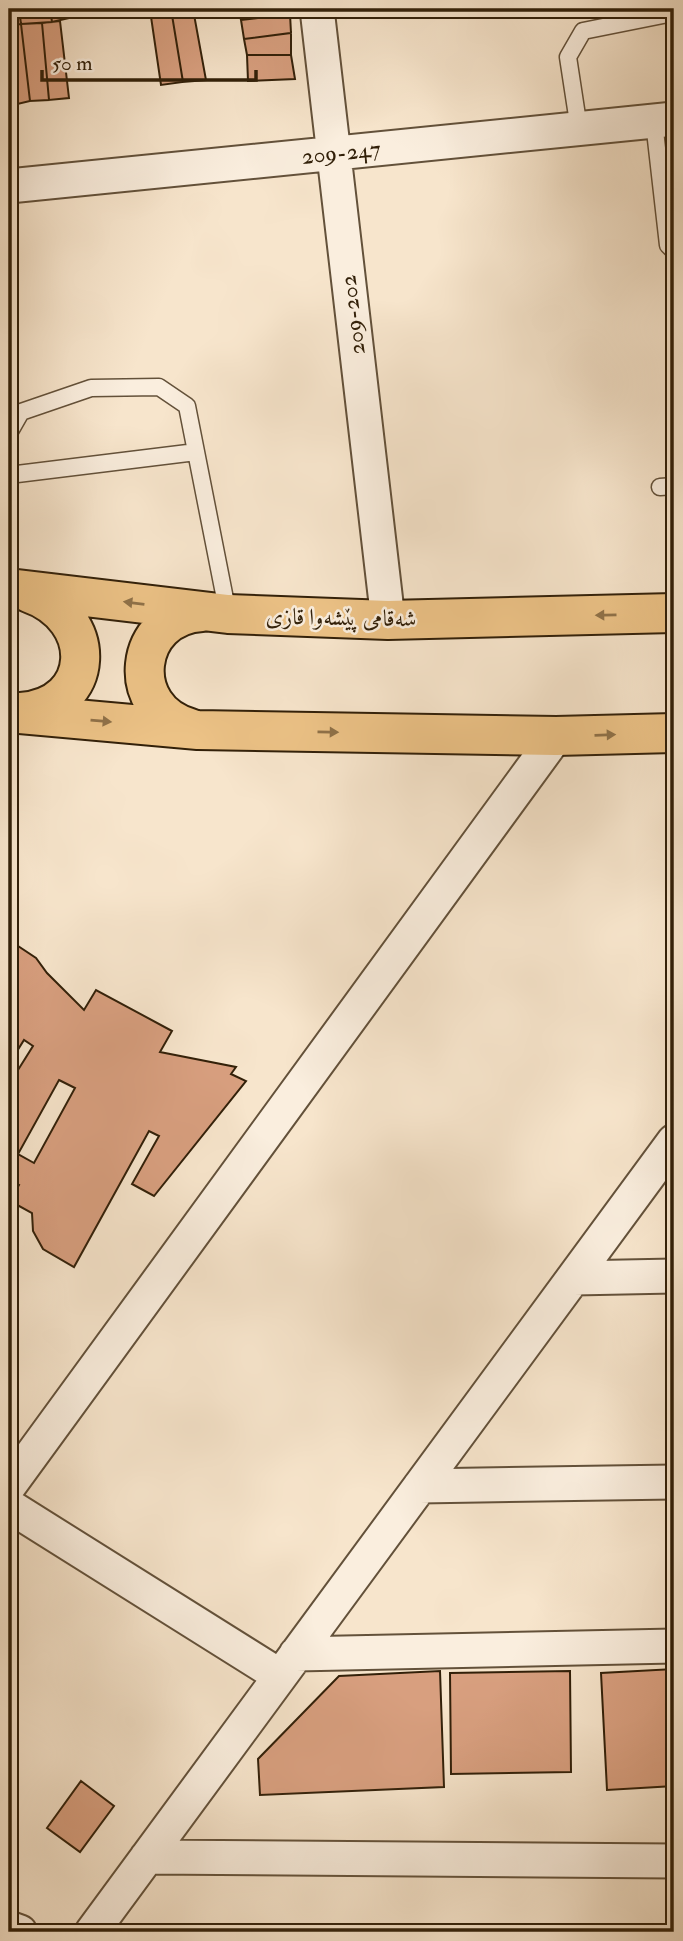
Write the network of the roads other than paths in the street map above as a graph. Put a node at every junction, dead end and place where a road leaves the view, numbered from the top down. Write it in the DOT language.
graph roads {
  1 [pos="317,9"];
  2 [pos="668,14"];
  3 [pos="664,120"];
  4 [pos="579,129"];
  5 [pos="334,153"];
  6 [pos="9,186"];
  7 [pos="674,251"];
  8 [pos="9,433"];
  9 [pos="196,452"];
  10 [pos="9,475"];
  11 [pos="13,589"];
  12 [pos="218,613"];
  13 [pos="674,613"];
  14 [pos="388,620"];
  15 [pos="9,713"];
  16 [pos="198,730"];
  17 [pos="674,733"];
  18 [pos="556,736"];
  19 [pos="674,1141"];
  20 [pos="674,1276"];
  21 [pos="574,1278"];
  22 [pos="674,1482"];
  23 [pos="9,1486"];
  24 [pos="420,1486"];
  25 [pos="9,1506"];
  26 [pos="674,1646"];
  27 [pos="288,1665"];
  28 [pos="147,1857"];
  29 [pos="674,1861"];
  30 [pos="9,1928"];
  31 [pos="20,1932"];
  32 [pos="92,1932"];
  1 -- 5 [label="street, 209-202"];
  2 -- 4 [label="lane"];
  3 -- 4 [label="street, 209-247"];
  3 -- 7 [label="lane"];
  4 -- 5 [label="street, 209-247"];
  5 -- 6 [label="street, 209-247"];
  5 -- 14 [label="street, 209-202"];
  8 -- 9 [label="lane"];
  9 -- 10 [label="lane"];
  9 -- 12 [label="lane"];
  12 -- 11 [label="highway, شەقامی پێشەوا قازی, one-way"];
  11 -- 15 [label="highway"];
  12 -- 14 [label="highway, شەقامی پێشەوا قازی"];
  12 -- 16 [label="highway"];
  13 -- 14 [label="highway, شەقامی پێشەوا قازی, one-way"];
  15 -- 16 [label="highway, one-way"];
  16 -- 18 [label="highway, one-way"];
  18 -- 17 [label="highway, one-way"];
  18 -- 23 [label="street"];
  19 -- 21 [label="street"];
  20 -- 21 [label="street"];
  21 -- 24 [label="street"];
  22 -- 24 [label="street"];
  24 -- 27 [label="street"];
  25 -- 27 [label="street"];
  26 -- 27 [label="street"];
  27 -- 28 [label="street"];
  28 -- 29 [label="street"];
  28 -- 32 [label="street"];
  30 -- 31 [label="street"];
}
